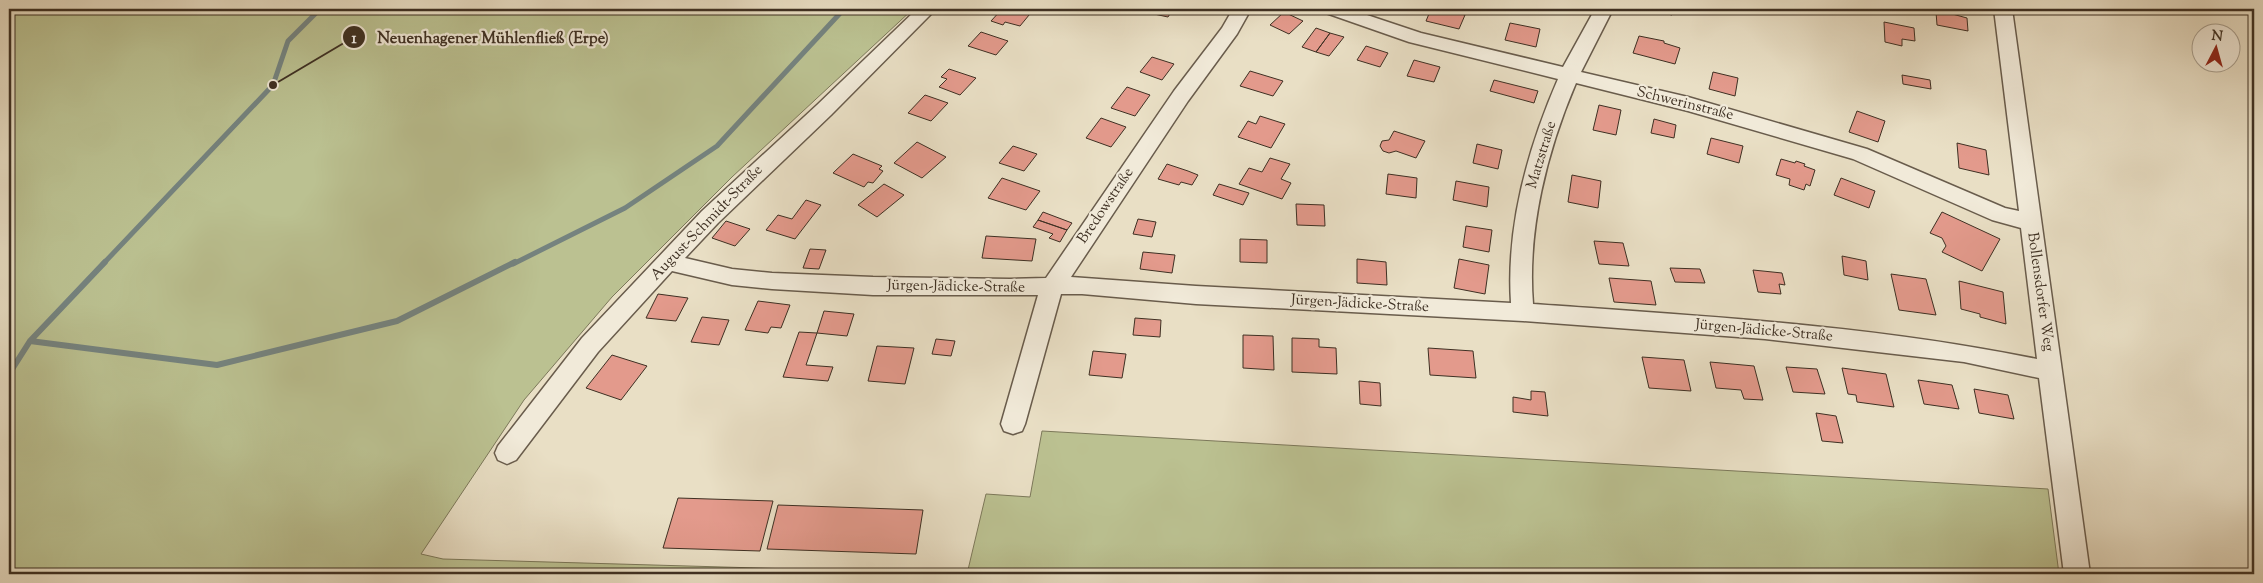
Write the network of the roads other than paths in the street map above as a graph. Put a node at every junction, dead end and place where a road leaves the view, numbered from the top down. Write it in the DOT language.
graph roads {
  1 [pos="927,9"];
  2 [pos="1242,9"];
  3 [pos="1332,9"];
  4 [pos="1604,9"];
  5 [pos="2003,9"];
  6 [pos="1569,76"];
  7 [pos="2031,222"];
  8 [pos="668,262"];
  9 [pos="1052,287"];
  10 [pos="1523,312"];
  11 [pos="2051,371"];
  12 [pos="1013,424"];
  13 [pos="507,453"];
  14 [pos="2077,574"];
  1 -- 8 [label="street, August-Schmidt-Straße"];
  2 -- 9 [label="street, Bredowstraße"];
  3 -- 6 [label="street, Schwerinstraße"];
  4 -- 6 [label="street, Matzstraße"];
  5 -- 7 [label="street, Bollensdorfer Weg"];
  6 -- 7 [label="street, Schwerinstraße"];
  6 -- 10 [label="street, Matzstraße"];
  7 -- 11 [label="street, Bollensdorfer Weg"];
  8 -- 9 [label="street, Jürgen-Jädicke-Straße"];
  8 -- 13 [label="street, August-Schmidt-Straße"];
  9 -- 10 [label="street, Jürgen-Jädicke-Straße"];
  9 -- 12 [label="street, Bredowstraße"];
  10 -- 11 [label="street, Jürgen-Jädicke-Straße"];
  11 -- 14 [label="street, Bollensdorfer Weg"];
}
